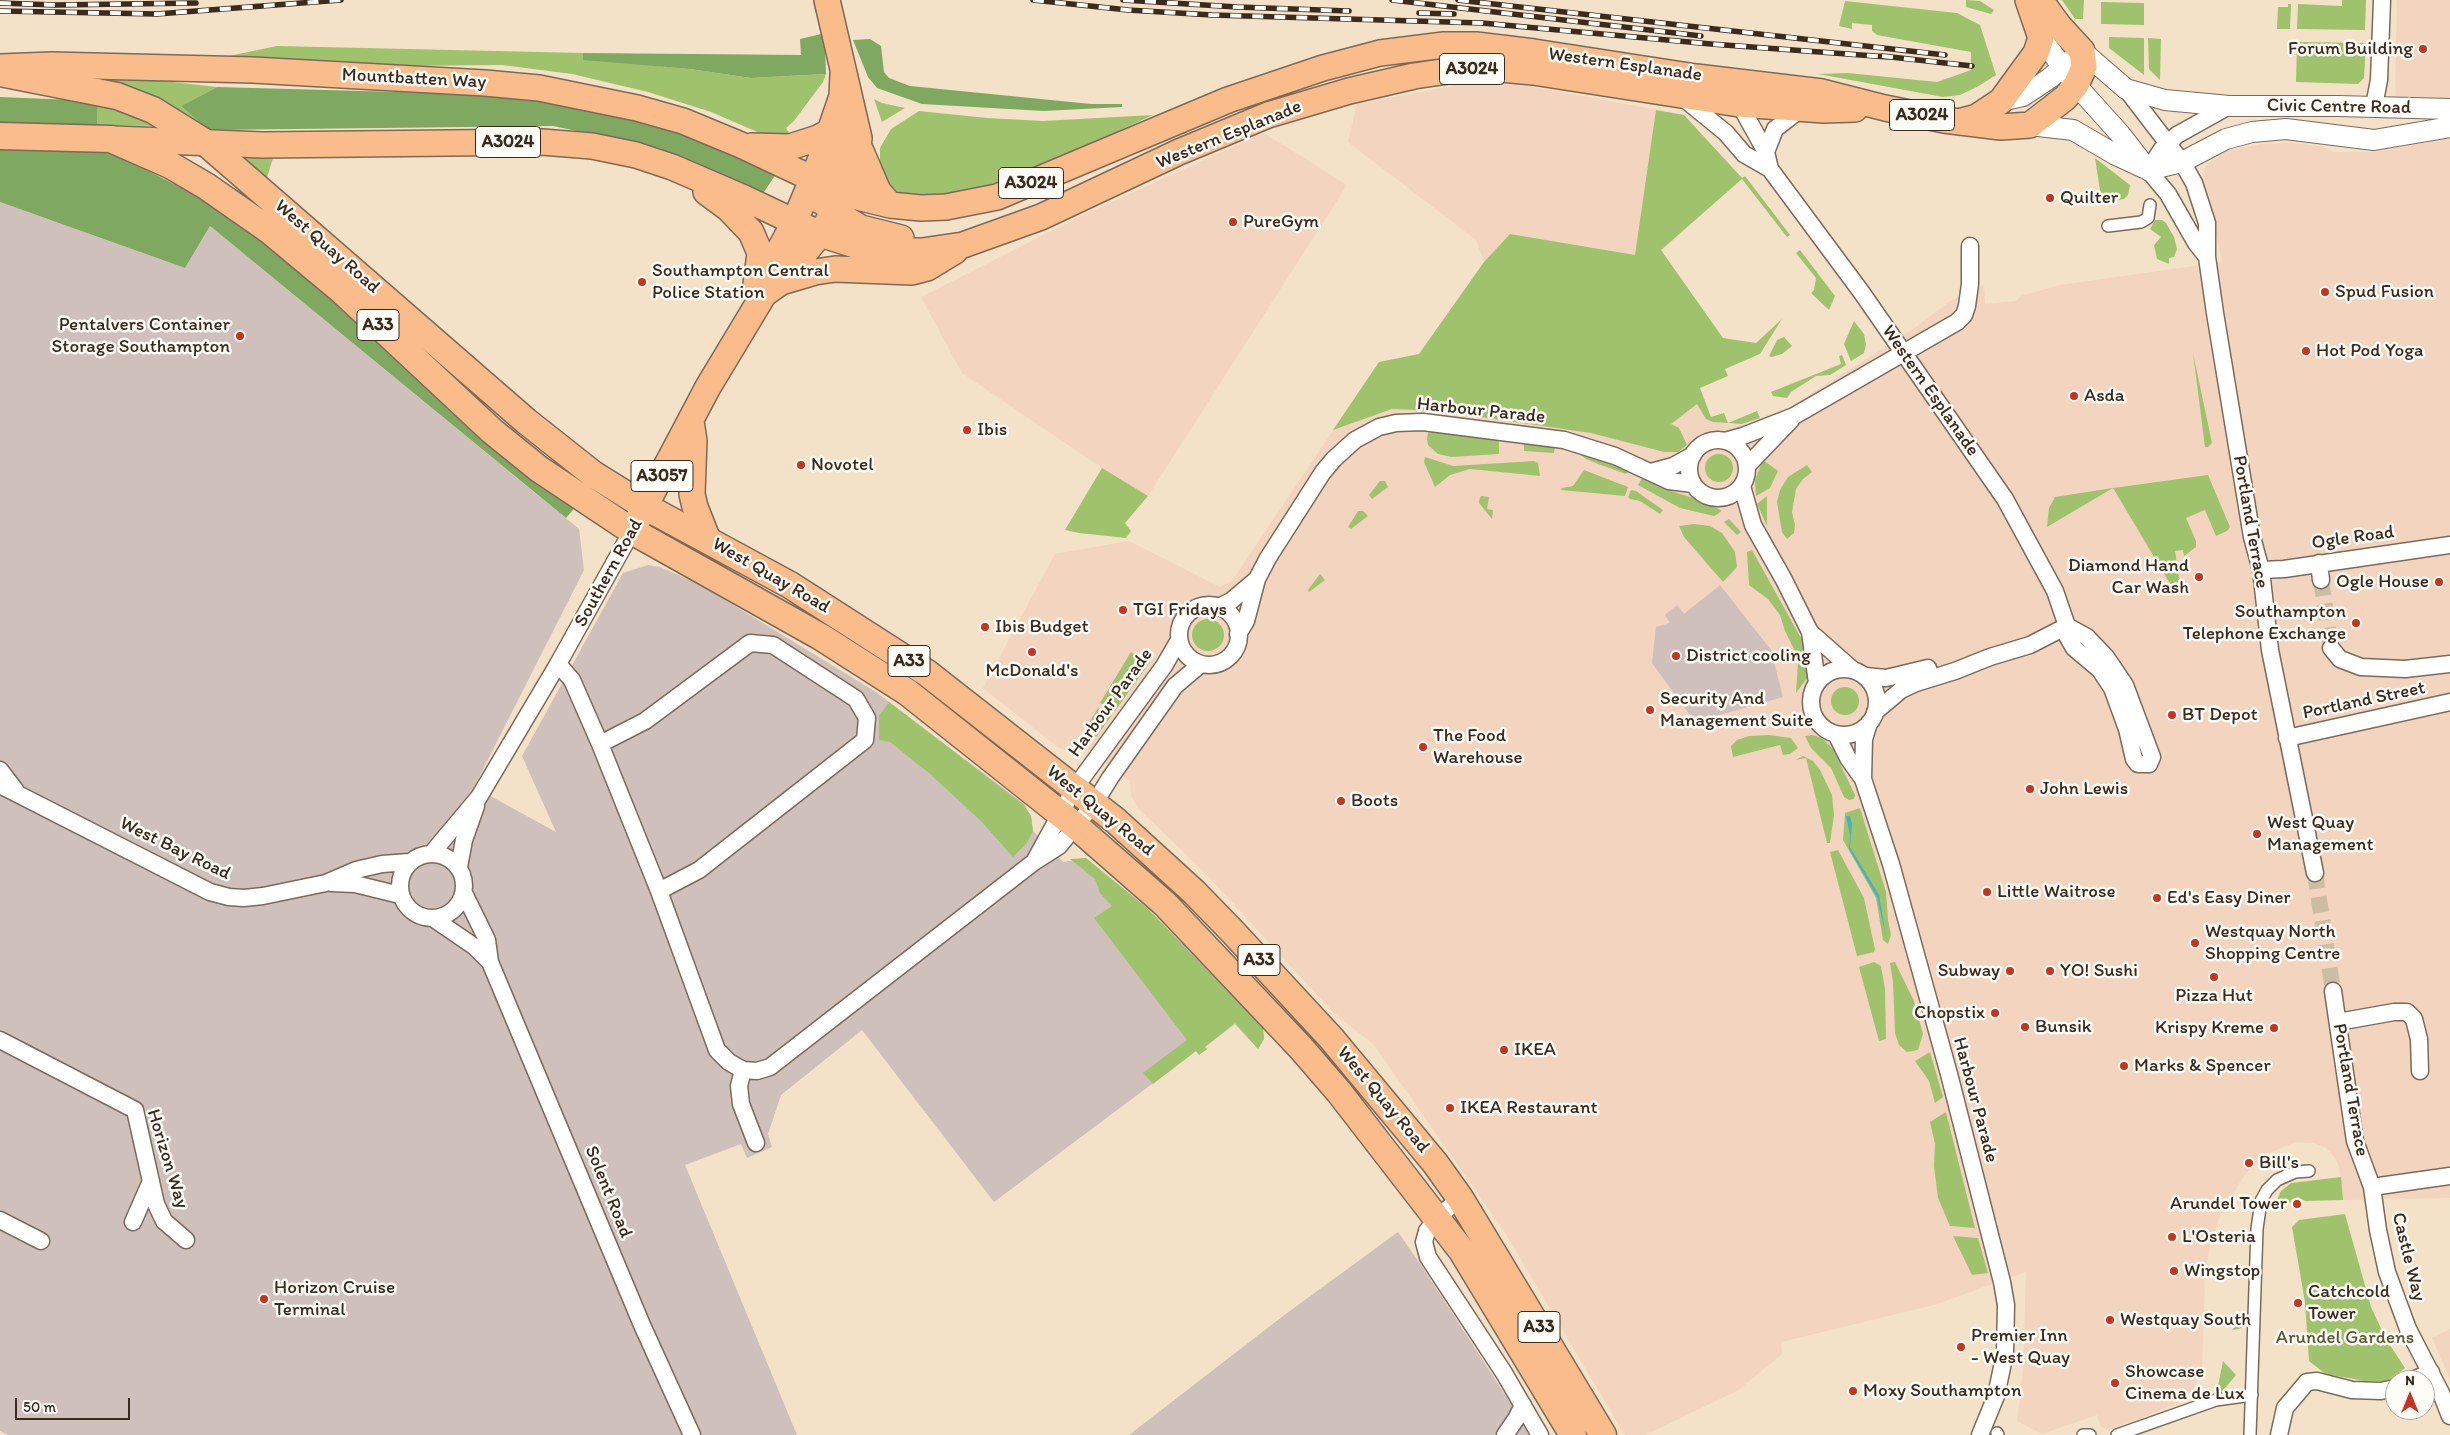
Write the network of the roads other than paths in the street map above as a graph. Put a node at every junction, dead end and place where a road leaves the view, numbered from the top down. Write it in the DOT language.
graph roads {
  1 [pos="827,0"];
  2 [pos="2028,0"];
  3 [pos="2040,0"];
  4 [pos="2382,0"];
  5 [pos="2041,38"];
  6 [pos="2082,51"];
  7 [pos="0,67"];
  8 [pos="0,73"];
  9 [pos="843,74"];
  10 [pos="2069,76"];
  11 [pos="2126,89"];
  12 [pos="1680,95"];
  13 [pos="1731,95"];
  14 [pos="2001,102"];
  15 [pos="2229,106"];
  16 [pos="2374,106"];
  17 [pos="1885,108"];
  18 [pos="1801,109"];
  19 [pos="2450,109"];
  20 [pos="854,118"];
  21 [pos="1960,122"];
  22 [pos="2030,125"];
  23 [pos="2450,127"];
  24 [pos="831,131"];
  25 [pos="1726,133"];
  26 [pos="0,136"];
  27 [pos="111,139"];
  28 [pos="2168,142"];
  29 [pos="206,143"];
  30 [pos="741,145"];
  31 [pos="860,149"];
  32 [pos="1766,152"];
  33 [pos="2182,162"];
  34 [pos="672,167"];
  35 [pos="1770,170"];
  36 [pos="2148,170"];
  37 [pos="828,194"];
  38 [pos="890,205"];
  39 [pos="2150,205"];
  40 [pos="794,223"];
  41 [pos="2108,226"];
  42 [pos="820,234"];
  43 [pos="963,245"];
  44 [pos="1970,246"];
  45 [pos="2207,257"];
  46 [pos="766,296"];
  47 [pos="1904,353"];
  48 [pos="1794,416"];
  49 [pos="691,421"];
  50 [pos="1725,441"];
  51 [pos="1693,455"];
  52 [pos="1747,466"];
  53 [pos="1651,472"];
  54 [pos="1693,484"];
  55 [pos="1742,486"];
  56 [pos="1724,497"];
  57 [pos="646,507"];
  58 [pos="1752,525"];
  59 [pos="632,532"];
  60 [pos="708,540"];
  61 [pos="2450,545"];
  62 [pos="2319,563"];
  63 [pos="2262,570"];
  64 [pos="1257,579"];
  65 [pos="2321,580"];
  66 [pos="1219,607"];
  67 [pos="2067,626"];
  68 [pos="1810,632"];
  69 [pos="1238,634"];
  70 [pos="1179,640"];
  71 [pos="2331,648"];
  72 [pos="1990,656"];
  73 [pos="558,664"];
  74 [pos="1201,664"];
  75 [pos="2450,664"];
  76 [pos="1859,673"];
  77 [pos="1817,683"];
  78 [pos="2450,702"];
  79 [pos="1872,718"];
  80 [pos="1836,734"];
  81 [pos="2287,738"];
  82 [pos="600,744"];
  83 [pos="0,770"];
  84 [pos="1863,778"];
  85 [pos="0,785"];
  86 [pos="16,791"];
  87 [pos="1084,796"];
  88 [pos="479,797"];
  89 [pos="1068,820"];
  90 [pos="432,853"];
  91 [pos="409,862"];
  92 [pos="1034,862"];
  93 [pos="459,867"];
  94 [pos="2315,873"];
  95 [pos="326,883"];
  96 [pos="659,891"];
  97 [pos="464,893"];
  98 [pos="400,895"];
  99 [pos="434,919"];
  100 [pos="490,962"];
  101 [pos="2333,991"];
  102 [pos="2338,1022"];
  103 [pos="0,1040"];
  104 [pos="744,1070"];
  105 [pos="2420,1072"];
  106 [pos="756,1142"];
  107 [pos="2306,1167"];
  108 [pos="2450,1176"];
  109 [pos="151,1182"];
  110 [pos="2372,1187"];
  111 [pos="1460,1198"];
  112 [pos="1437,1218"];
  113 [pos="0,1220"];
  114 [pos="133,1222"];
  115 [pos="186,1240"];
  116 [pos="41,1241"];
  117 [pos="2430,1370"];
  118 [pos="2435,1381"];
  119 [pos="2385,1390"];
  120 [pos="2252,1396"];
  121 [pos="1523,1405"];
  122 [pos="2450,1416"];
  123 [pos="1540,1434"];
  124 [pos="692,1435"];
  125 [pos="1505,1435"];
  126 [pos="1515,1435"];
  127 [pos="1573,1435"];
  128 [pos="1604,1435"];
  129 [pos="1980,1435"];
  130 [pos="2084,1435"];
  131 [pos="2090,1435"];
  132 [pos="2117,1435"];
  133 [pos="2250,1435"];
  134 [pos="2279,1435"];
  1 -- 9 [label="main road, A3057"];
  2 -- 5 [label="main road"];
  3 -- 6 [label="main road"];
  4 -- 16 [label="street"];
  5 -- 10 [label="street, Portland Terrace"];
  5 -- 14 [label="main road, A3024"];
  6 -- 10 [label="main road"];
  6 -- 11 [label="street, Portland Terrace"];
  7 -- 30 [label="main road, Mountbatten Way / A3024"];
  8 -- 29 [label="highway, West Quay Road / A33"];
  9 -- 20 [label="main road, A3057"];
  9 -- 24 [label="main road, A3057"];
  10 -- 14 [label="street"];
  10 -- 22 [label="main road"];
  10 -- 36 [label="street, Portland Terrace"];
  11 -- 15 [label="street, Civic Centre Road"];
  11 -- 28 [label="street, Portland Terrace"];
  12 -- 13 [label="main road, Western Esplanade / A3024"];
  12 -- 25 [label="street, Western Esplanade"];
  12 -- 43 [label="main road, Western Esplanade / A3024"];
  13 -- 17 [label="main road, Western Esplanade / A3024"];
  13 -- 18 [label="main road, Western Esplanade / A3024"];
  13 -- 25 [label="street"];
  13 -- 32 [label="street, Western Esplanade"];
  13 -- 38 [label="main road, Western Esplanade / A3024"];
  14 -- 21 [label="main road, A3024"];
  15 -- 16 [label="street, Civic Centre Road"];
  15 -- 28 [label="street, Civic Centre Road"];
  16 -- 19 [label="street, Civic Centre Road"];
  17 -- 18 [label="main road, Western Esplanade / A3024"];
  17 -- 21 [label="main road, Western Esplanade / A3024"];
  18 -- 32 [label="street"];
  20 -- 31 [label="main road, A3057"];
  20 -- 37 [label="main road"];
  21 -- 22 [label="main road, Western Esplanade / A3024"];
  22 -- 36 [label="street, Portland Terrace"];
  23 -- 33 [label="street, Civic Centre Road"];
  24 -- 30 [label="main road"];
  24 -- 37 [label="main road, A3057"];
  25 -- 35 [label="street, Western Esplanade"];
  26 -- 27 [label="highway, A33"];
  27 -- 29 [label="main road, A3024"];
  27 -- 59 [label="highway, West Quay Road / A33"];
  28 -- 33 [label="street, Portland Terrace"];
  28 -- 36 [label="street, Civic Centre Road"];
  29 -- 34 [label="main road, A3024"];
  29 -- 57 [label="highway, West Quay Road / A33"];
  30 -- 37 [label="main road, Mountbatten Way / A3024"];
  31 -- 37 [label="main road, A3057"];
  31 -- 38 [label="main road"];
  32 -- 35 [label="street, Western Esplanade"];
  33 -- 36 [label="street, Civic Centre Road"];
  33 -- 45 [label="street, Portland Terrace"];
  34 -- 40 [label="main road, A3024"];
  34 -- 46 [label="main road"];
  35 -- 47 [label="street, Western Esplanade"];
  36 -- 45 [label="street, Portland Terrace"];
  37 -- 38 [label="main road, Mountbatten Way / A3024"];
  37 -- 40 [label="main road, A3057"];
  37 -- 42 [label="main road, Southern Road / A3057"];
  37 -- 43 [label="main road"];
  39 -- 41 [label="street"];
  40 -- 42 [label="main road, A3024"];
  40 -- 46 [label="main road, Southern Road / A3057"];
  42 -- 43 [label="main road, Western Esplanade / A3024"];
  42 -- 46 [label="main road, Southern Road / A3057"];
  43 -- 46 [label="main road"];
  44 -- 47 [label="street"];
  45 -- 63 [label="street, Portland Terrace"];
  46 -- 49 [label="main road, Southern Road / A3057"];
  47 -- 48 [label="street"];
  47 -- 67 [label="street, Western Esplanade"];
  48 -- 50 [label="street"];
  48 -- 52 [label="street"];
  49 -- 57 [label="main road, Southern Road / A3057"];
  49 -- 60 [label="main road"];
  50 -- 51 [label="street"];
  50 -- 52 [label="street"];
  51 -- 53 [label="street"];
  51 -- 54 [label="street"];
  52 -- 55 [label="street"];
  53 -- 54 [label="street, Harbour Parade"];
  53 -- 64 [label="street, Harbour Parade"];
  54 -- 56 [label="street"];
  55 -- 56 [label="street"];
  55 -- 58 [label="street"];
  56 -- 58 [label="street"];
  57 -- 59 [label="main road, Southern Road / A3057"];
  57 -- 60 [label="highway, West Quay Road / A33"];
  58 -- 68 [label="street"];
  59 -- 73 [label="street, Southern Road"];
  59 -- 89 [label="highway, West Quay Road / A33"];
  60 -- 87 [label="highway, West Quay Road / A33"];
  61 -- 62 [label="street, Ogle Road"];
  62 -- 63 [label="street, Ogle Road"];
  62 -- 65 [label="street"];
  63 -- 81 [label="street, Portland Terrace"];
  64 -- 66 [label="street, Harbour Parade"];
  64 -- 69 [label="street, Harbour Parade"];
  66 -- 69 [label="street"];
  66 -- 70 [label="street"];
  67 -- 67 [label="street, Western Esplanade"];
  67 -- 72 [label="street"];
  68 -- 76 [label="street"];
  68 -- 77 [label="street"];
  69 -- 74 [label="street"];
  70 -- 74 [label="street"];
  70 -- 87 [label="street, Harbour Parade"];
  71 -- 75 [label="street"];
  72 -- 76 [label="street"];
  72 -- 79 [label="street"];
  73 -- 82 [label="street"];
  73 -- 88 [label="street, Southern Road"];
  74 -- 87 [label="street, Harbour Parade"];
  76 -- 77 [label="street"];
  76 -- 79 [label="street"];
  77 -- 80 [label="street"];
  78 -- 81 [label="street, Portland Street"];
  79 -- 80 [label="street"];
  79 -- 84 [label="street, Harbour Parade"];
  80 -- 84 [label="street, Harbour Parade"];
  81 -- 94 [label="street, Portland Terrace"];
  82 -- 96 [label="street"];
  82 -- 96 [label="street"];
  83 -- 86 [label="street, West Bay Road"];
  84 -- 129 [label="street, Harbour Parade"];
  85 -- 86 [label="street, West Bay Road"];
  86 -- 95 [label="street, West Bay Road"];
  87 -- 89 [label="street, Harbour Parade"];
  87 -- 89 [label="street, Harbour Parade"];
  87 -- 111 [label="highway, West Quay Road / A33"];
  88 -- 90 [label="street, Southern Road"];
  88 -- 93 [label="street, Southern Road"];
  89 -- 92 [label="street"];
  89 -- 92 [label="street"];
  89 -- 112 [label="highway, West Quay Road / A33"];
  90 -- 91 [label="street"];
  90 -- 93 [label="street"];
  91 -- 95 [label="street, West Bay Road"];
  91 -- 98 [label="street"];
  92 -- 104 [label="street"];
  93 -- 97 [label="street"];
  95 -- 98 [label="street, West Bay Road"];
  96 -- 104 [label="street"];
  97 -- 99 [label="street"];
  97 -- 100 [label="street, Solent Road"];
  98 -- 99 [label="street"];
  99 -- 100 [label="street, Solent Road"];
  100 -- 124 [label="street, Solent Road"];
  101 -- 102 [label="street, Portland Terrace"];
  102 -- 105 [label="street"];
  102 -- 110 [label="street, Portland Terrace"];
  103 -- 109 [label="street, Horizon Way"];
  104 -- 106 [label="street"];
  107 -- 120 [label="street"];
  108 -- 110 [label="street"];
  109 -- 114 [label="street"];
  109 -- 115 [label="street, Horizon Way"];
  110 -- 117 [label="street, Castle Way"];
  111 -- 112 [label="street"];
  111 -- 128 [label="highway, West Quay Road / A33"];
  112 -- 121 [label="street"];
  112 -- 127 [label="highway, West Quay Road / A33"];
  113 -- 116 [label="street"];
  118 -- 122 [label="street, Castle Way"];
  119 -- 134 [label="street"];
  120 -- 132 [label="street"];
  120 -- 133 [label="street"];
  121 -- 123 [label="street"];
  121 -- 125 [label="street"];
  123 -- 126 [label="street"];
  130 -- 131 [label="street"];
}
